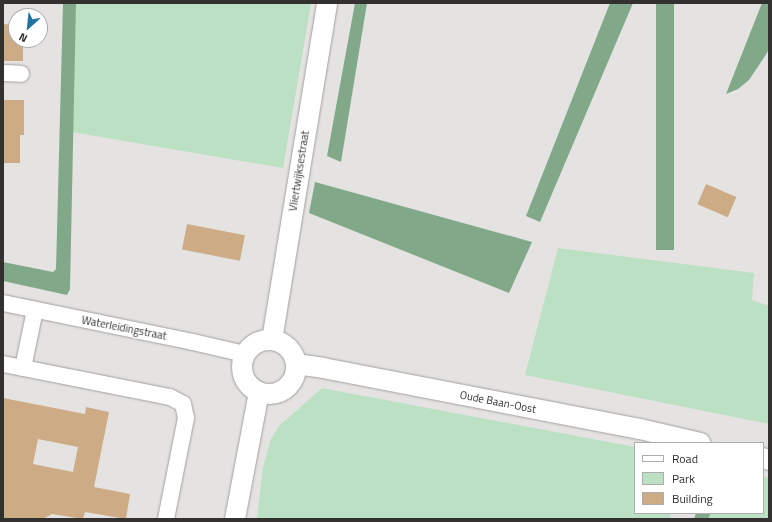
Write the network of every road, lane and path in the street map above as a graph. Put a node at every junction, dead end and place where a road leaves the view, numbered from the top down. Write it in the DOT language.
graph roads {
  1 [pos="327,3"];
  2 [pos="3,74"];
  3 [pos="22,74"];
  4 [pos="3,303"];
  5 [pos="35,310"];
  6 [pos="272,340"];
  7 [pos="245,354"];
  8 [pos="3,364"];
  9 [pos="296,364"];
  10 [pos="23,368"];
  11 [pos="259,392"];
  12 [pos="695,442"];
  13 [pos="166,519"];
  14 [pos="235,519"];
  1 -- 6 [label="street, Vliertwijksestraat"];
  2 -- 3 [label="street"];
  4 -- 5 [label="street, Waterleidingstraat"];
  5 -- 7 [label="street, Waterleidingstraat"];
  5 -- 10 [label="street"];
  6 -- 7 [label="street"];
  6 -- 9 [label="street"];
  7 -- 11 [label="street"];
  8 -- 10 [label="street"];
  9 -- 11 [label="street"];
  9 -- 12 [label="street, Oude Baan-Oost"];
  10 -- 13 [label="street"];
  11 -- 14 [label="street"];
}
